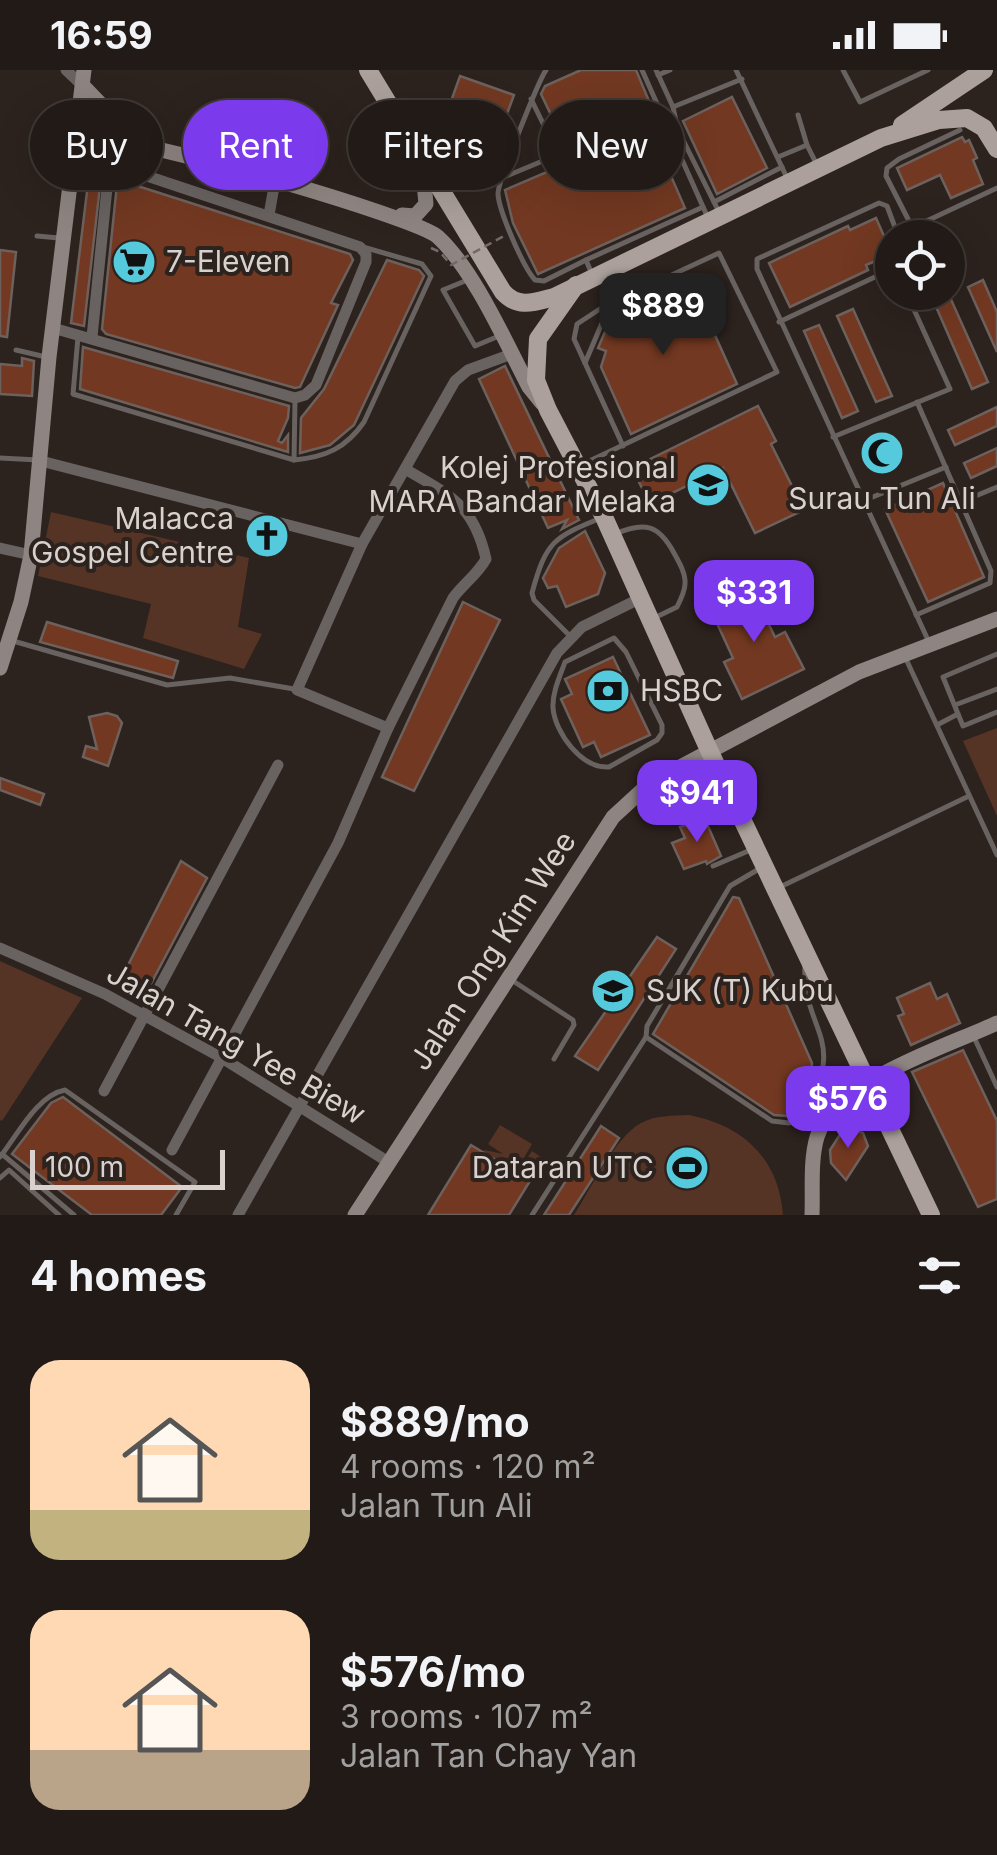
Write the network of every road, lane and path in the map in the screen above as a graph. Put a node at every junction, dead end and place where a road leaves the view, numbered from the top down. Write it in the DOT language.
graph roads {
  1 [pos="66,70"];
  2 [pos="84,70"];
  3 [pos="368,70"];
  4 [pos="546,70"];
  5 [pos="642,70"];
  6 [pos="670,70"];
  7 [pos="736,70"];
  8 [pos="843,70"];
  9 [pos="928,70"];
  10 [pos="984,70"];
  11 [pos="657,72"];
  12 [pos="963,78"];
  13 [pos="742,79"];
  14 [pos="84,88"];
  15 [pos="82,100"];
  16 [pos="96,100"];
  17 [pos="386,100"];
  18 [pos="531,100"];
  19 [pos="670,100"];
  20 [pos="684,103"];
  21 [pos="798,116"];
  22 [pos="960,130"];
  23 [pos="519,135"];
  24 [pos="881,138"];
  25 [pos="684,144"];
  26 [pos="807,146"];
  27 [pos="997,149"];
  28 [pos="778,157"];
  29 [pos="819,168"];
  30 [pos="519,171"];
  31 [pos="786,175"];
  32 [pos="997,188"];
  33 [pos="69,190"];
  34 [pos="273,190"];
  35 [pos="307,190"];
  36 [pos="426,190"];
  37 [pos="442,190"];
  38 [pos="500,190"];
  39 [pos="712,211"];
  40 [pos="392,214"];
  41 [pos="268,216"];
  42 [pos="893,220"];
  43 [pos="37,236"];
  44 [pos="504,236"];
  45 [pos="65,239"];
  46 [pos="360,246"];
  47 [pos="431,248"];
  48 [pos="585,274"];
  49 [pos="875,277"];
  50 [pos="470,279"];
  51 [pos="603,307"];
  52 [pos="914,310"];
  53 [pos="780,322"];
  54 [pos="53,328"];
  55 [pos="79,334"];
  56 [pos="502,335"];
  57 [pos="92,338"];
  58 [pos="16,350"];
  59 [pos="512,354"];
  60 [pos="49,358"];
  61 [pos="585,362"];
  62 [pos="295,398"];
  63 [pos="918,402"];
  64 [pos="548,410"];
  65 [pos="833,437"];
  66 [pos="623,446"];
  67 [pos="0,458"];
  68 [pos="294,460"];
  69 [pos="40,461"];
  70 [pos="578,466"];
  71 [pos="946,466"];
  72 [pos="405,469"];
  73 [pos="997,486"];
  74 [pos="862,501"];
  75 [pos="961,502"];
  76 [pos="604,516"];
  77 [pos="612,535"];
  78 [pos="362,544"];
  79 [pos="0,548"];
  80 [pos="30,555"];
  81 [pos="641,598"];
  82 [pos="916,614"];
  83 [pos="997,618"];
  84 [pos="651,620"];
  85 [pos="570,636"];
  86 [pos="10,640"];
  87 [pos="929,643"];
  88 [pos="902,652"];
  89 [pos="997,654"];
  90 [pos="561,658"];
  91 [pos="0,668"];
  92 [pos="997,689"];
  93 [pos="297,690"];
  94 [pos="955,705"];
  95 [pos="997,712"];
  96 [pos="958,714"];
  97 [pos="937,725"];
  98 [pos="388,728"];
  99 [pos="709,750"];
  100 [pos="278,766"];
  101 [pos="648,784"];
  102 [pos="969,796"];
  103 [pos="734,802"];
  104 [pos="692,822"];
  105 [pos="756,848"];
  106 [pos="997,855"];
  107 [pos="714,866"];
  108 [pos="764,866"];
  109 [pos="775,890"];
  110 [pos="0,948"];
  111 [pos="806,954"];
  112 [pos="508,978"];
  113 [pos="146,1016"];
  114 [pos="997,1023"];
  115 [pos="973,1034"];
  116 [pos="646,1037"];
  117 [pos="222,1058"];
  118 [pos="554,1058"];
  119 [pos="867,1082"];
  120 [pos="997,1087"];
  121 [pos="104,1091"];
  122 [pos="301,1107"];
  123 [pos="805,1110"];
  124 [pos="822,1126"];
  125 [pos="172,1150"];
  126 [pos="1,1155"];
  127 [pos="390,1163"];
  128 [pos="0,1178"];
  129 [pos="59,1215"];
  130 [pos="74,1215"];
  131 [pos="176,1215"];
  132 [pos="238,1215"];
  133 [pos="355,1215"];
  134 [pos="532,1215"];
  135 [pos="812,1215"];
  136 [pos="931,1215"];
  1 -- 14 [label="street"];
  2 -- 14 [label="street"];
  3 -- 17 [label="main road"];
  4 -- 18 [label="lane"];
  5 -- 39 [label="lane"];
  6 -- 11 [label="lane"];
  7 -- 13 [label="lane"];
  8 -- 9 [label="lane"];
  10 -- 12 [label="main road"];
  11 -- 19 [label="lane"];
  12 -- 24 [label="main road"];
  13 -- 20 [label="lane"];
  13 -- 28 [label="lane"];
  14 -- 15 [label="street"];
  14 -- 16 [label="street"];
  18 -- 23 [label="lane"];
  18 -- 30 [label="lane"];
  21 -- 26 [label="lane"];
  22 -- 32 [label="lane"];
  24 -- 27 [label="main road"];
  24 -- 29 [label="main road"];
  25 -- 39 [label="lane"];
  26 -- 28 [label="lane"];
  26 -- 29 [label="lane"];
  28 -- 31 [label="lane"];
  29 -- 31 [label="main road"];
  31 -- 39 [label="main road"];
  33 -- 45 [label="street"];
  34 -- 41 [label="street"];
  35 -- 40 [label="street"];
  36 -- 40 [label="street"];
  37 -- 48 [label="main road"];
  38 -- 48 [label="lane"];
  39 -- 48 [label="main road"];
  40 -- 50 [label="street"];
  41 -- 46 [label="street"];
  41 -- 57 [label="street"];
  42 -- 53 [label="lane"];
  43 -- 45 [label="lane"];
  44 -- 47 [label="path, bridge"];
  45 -- 54 [label="street"];
  46 -- 62 [label="street"];
  46 -- 68 [label="lane"];
  48 -- 64 [label="main road"];
  49 -- 53 [label="lane"];
  50 -- 56 [label="street"];
  50 -- 56 [label="lane"];
  51 -- 61 [label="lane"];
  51 -- 61 [label="lane"];
  51 -- 66 [label="lane"];
  52 -- 63 [label="lane"];
  53 -- 65 [label="lane"];
  54 -- 55 [label="street"];
  54 -- 60 [label="street"];
  55 -- 57 [label="street"];
  55 -- 68 [label="lane"];
  56 -- 59 [label="street"];
  57 -- 62 [label="street"];
  58 -- 60 [label="lane"];
  59 -- 64 [label="street"];
  59 -- 72 [label="street"];
  60 -- 69 [label="street"];
  61 -- 66 [label="lane"];
  62 -- 68 [label="lane"];
  63 -- 65 [label="lane"];
  63 -- 71 [label="lane"];
  64 -- 70 [label="main road"];
  65 -- 74 [label="lane"];
  66 -- 70 [label="lane"];
  67 -- 69 [label="lane"];
  69 -- 78 [label="street"];
  69 -- 80 [label="street"];
  70 -- 76 [label="main road"];
  71 -- 74 [label="lane"];
  71 -- 75 [label="lane"];
  72 -- 78 [label="street"];
  72 -- 98 [label="street"];
  73 -- 75 [label="lane"];
  74 -- 82 [label="lane"];
  75 -- 82 [label="lane"];
  76 -- 77 [label="main road"];
  76 -- 85 [label="lane"];
  77 -- 81 [label="main road"];
  77 -- 84 [label="lane"];
  78 -- 93 [label="street"];
  79 -- 80 [label="street"];
  80 -- 86 [label="street"];
  81 -- 84 [label="main road"];
  81 -- 85 [label="street"];
  82 -- 87 [label="lane"];
  83 -- 87 [label="street, Jalan Ong Kim Wee"];
  84 -- 99 [label="main road"];
  85 -- 90 [label="street"];
  86 -- 91 [label="street"];
  86 -- 93 [label="lane"];
  87 -- 88 [label="street, Jalan Ong Kim Wee"];
  88 -- 97 [label="lane"];
  88 -- 99 [label="street, Jalan Ong Kim Wee"];
  89 -- 94 [label="lane"];
  90 -- 90 [label="lane"];
  90 -- 122 [label="street"];
  92 -- 94 [label="lane"];
  93 -- 98 [label="street"];
  94 -- 96 [label="lane"];
  95 -- 96 [label="lane"];
  96 -- 97 [label="lane"];
  97 -- 102 [label="lane"];
  98 -- 117 [label="street"];
  99 -- 101 [label="street, Jalan Ong Kim Wee"];
  99 -- 103 [label="main road"];
  100 -- 113 [label="street"];
  101 -- 103 [label="main road"];
  101 -- 104 [label="lane"];
  101 -- 112 [label="street, Jalan Ong Kim Wee"];
  102 -- 106 [label="lane"];
  102 -- 109 [label="lane"];
  103 -- 105 [label="main road"];
  105 -- 107 [label="lane"];
  105 -- 108 [label="main road"];
  108 -- 109 [label="main road"];
  108 -- 116 [label="lane"];
  109 -- 111 [label="main road"];
  110 -- 113 [label="street, Jalan Tang Yee Biew"];
  111 -- 119 [label="main road"];
  111 -- 123 [label="lane"];
  112 -- 118 [label="lane"];
  112 -- 127 [label="street, Jalan Ong Kim Wee"];
  113 -- 117 [label="street, Jalan Tang Yee Biew"];
  113 -- 121 [label="street"];
  114 -- 115 [label="street"];
  115 -- 119 [label="street"];
  115 -- 120 [label="lane"];
  116 -- 123 [label="lane"];
  116 -- 134 [label="lane"];
  117 -- 122 [label="street, Jalan Tang Yee Biew"];
  117 -- 125 [label="street"];
  119 -- 124 [label="street"];
  119 -- 136 [label="main road"];
  122 -- 127 [label="street, Jalan Tang Yee Biew"];
  122 -- 132 [label="street"];
  123 -- 124 [label="lane"];
  124 -- 135 [label="street"];
  126 -- 130 [label="lane"];
  126 -- 131 [label="lane"];
  127 -- 133 [label="street, Jalan Ong Kim Wee"];
  128 -- 129 [label="lane"];
}
